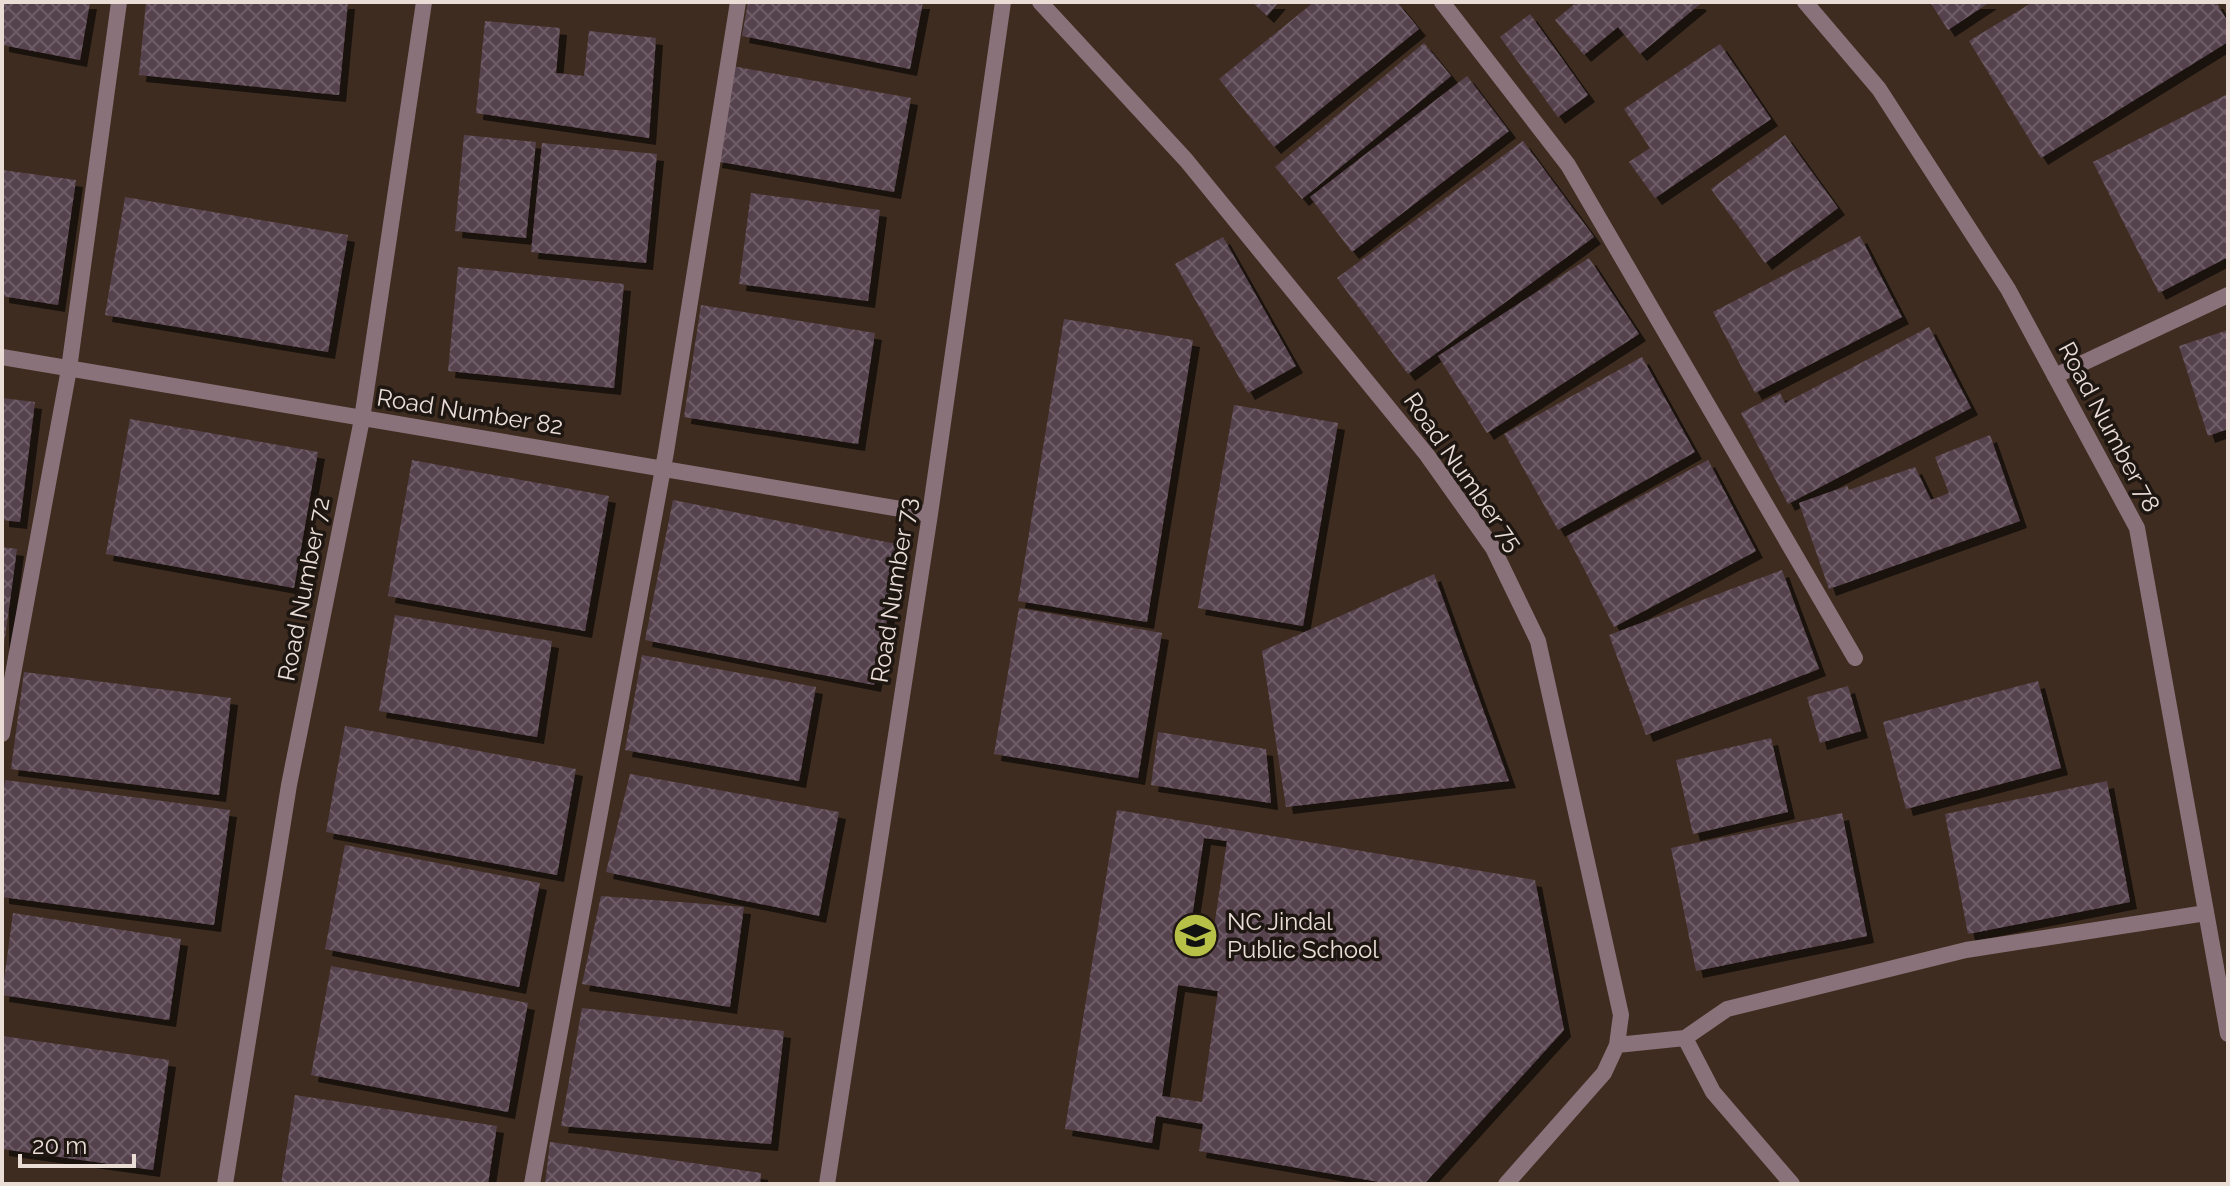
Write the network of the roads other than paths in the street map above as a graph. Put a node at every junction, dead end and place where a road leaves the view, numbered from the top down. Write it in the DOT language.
graph roads {
  1 [pos="119,2"];
  2 [pos="424,2"];
  3 [pos="738,2"];
  4 [pos="1003,2"];
  5 [pos="1040,2"];
  6 [pos="1442,2"];
  7 [pos="1805,2"];
  8 [pos="2228,295"];
  9 [pos="2,357"];
  10 [pos="69,369"];
  11 [pos="2055,376"];
  12 [pos="362,419"];
  13 [pos="663,469"];
  14 [pos="930,514"];
  15 [pos="1855,658"];
  16 [pos="2,734"];
  17 [pos="2206,913"];
  18 [pos="2228,1034"];
  19 [pos="1685,1038"];
  20 [pos="1617,1045"];
  21 [pos="225,1184"];
  22 [pos="532,1184"];
  23 [pos="827,1184"];
  24 [pos="1506,1184"];
  25 [pos="1792,1184"];
  1 -- 10 [label="street"];
  2 -- 12 [label="street, Road Number 72"];
  3 -- 13 [label="street"];
  4 -- 14 [label="street, Road Number 73"];
  5 -- 20 [label="street, Road Number 75"];
  6 -- 15 [label="street"];
  7 -- 11 [label="street, Road Number 78"];
  8 -- 11 [label="street"];
  9 -- 10 [label="street, Road Number 82"];
  10 -- 12 [label="street, Road Number 82"];
  10 -- 16 [label="street"];
  11 -- 17 [label="street, Road Number 78"];
  12 -- 13 [label="street, Road Number 82"];
  12 -- 21 [label="street, Road Number 72"];
  13 -- 14 [label="street, Road Number 82"];
  13 -- 22 [label="street"];
  14 -- 23 [label="street, Road Number 73"];
  17 -- 18 [label="street, Road Number 78"];
  17 -- 19 [label="street"];
  19 -- 20 [label="street"];
  19 -- 25 [label="street"];
  20 -- 24 [label="street, Road Number 75"];
}
